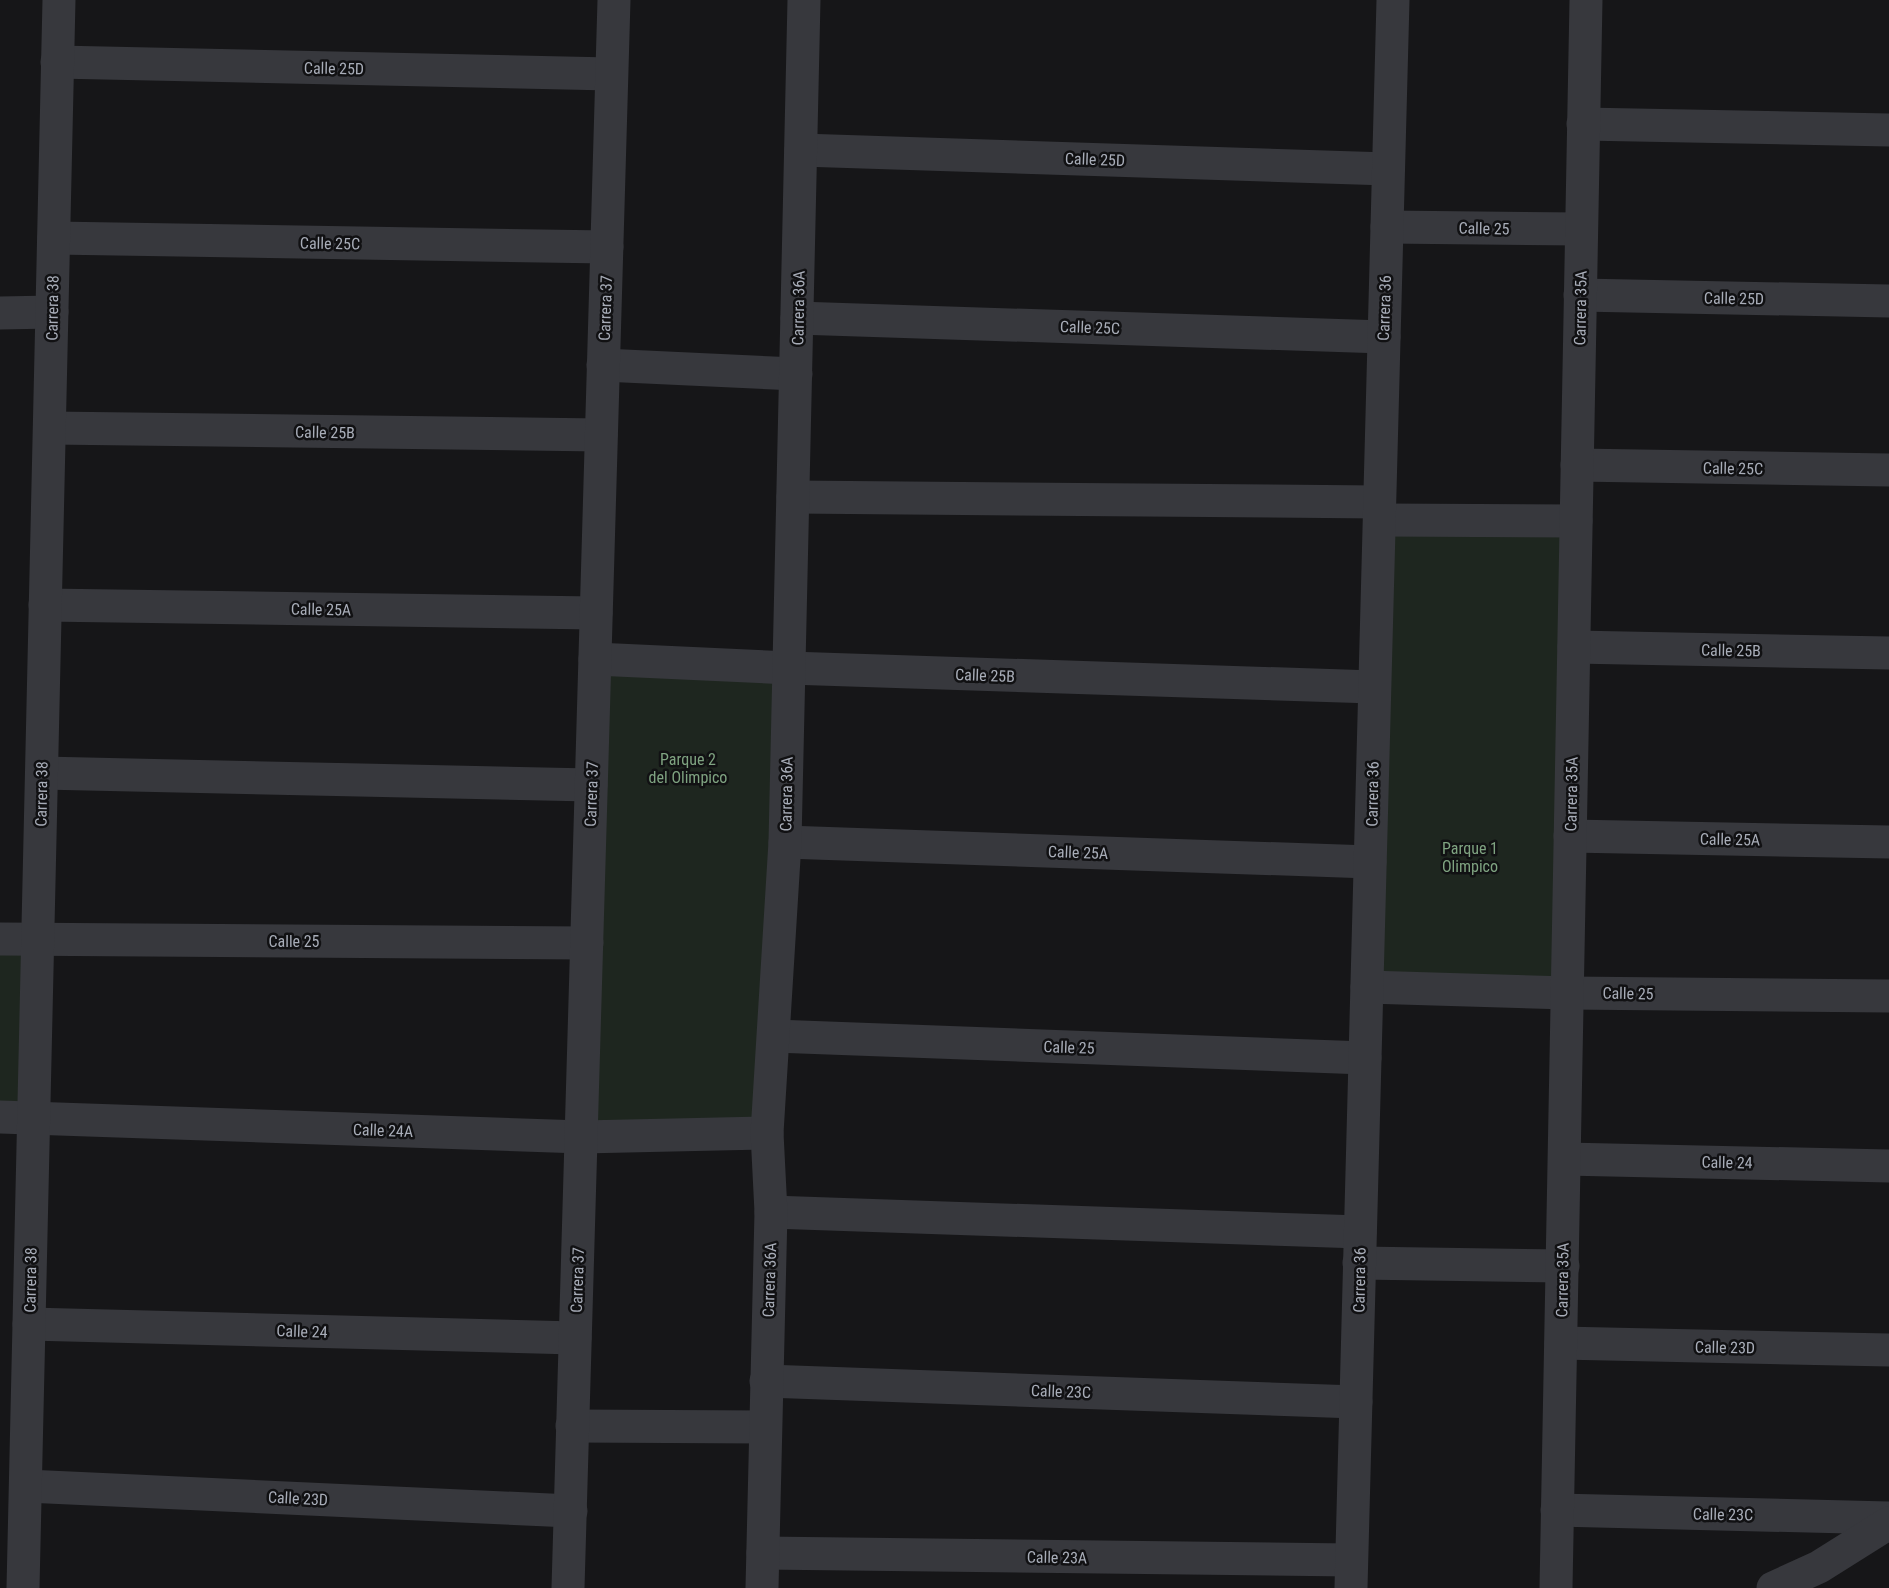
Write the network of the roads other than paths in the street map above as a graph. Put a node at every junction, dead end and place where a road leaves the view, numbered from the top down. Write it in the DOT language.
graph roads {
  1 [pos="59,0"];
  2 [pos="614,0"];
  3 [pos="804,0"];
  4 [pos="1393,0"];
  5 [pos="1586,0"];
  6 [pos="57,62"];
  7 [pos="611,74"];
  8 [pos="1583,124"];
  9 [pos="1889,130"];
  10 [pos="801,150"];
  11 [pos="1389,168"];
  12 [pos="1387,227"];
  13 [pos="1581,229"];
  14 [pos="54,238"];
  15 [pos="607,247"];
  16 [pos="1580,295"];
  17 [pos="1889,300"];
  18 [pos="52,312"];
  19 [pos="0,313"];
  20 [pos="797,318"];
  21 [pos="1384,336"];
  22 [pos="603,365"];
  23 [pos="796,374"];
  24 [pos="50,428"];
  25 [pos="601,435"];
  26 [pos="1577,465"];
  27 [pos="1889,470"];
  28 [pos="793,497"];
  29 [pos="1380,511"];
  30 [pos="1576,521"];
  31 [pos="45,605"];
  32 [pos="596,613"];
  33 [pos="1574,647"];
  34 [pos="1889,653"];
  35 [pos="595,659"];
  36 [pos="789,668"];
  37 [pos="1374,687"];
  38 [pos="42,773"];
  39 [pos="591,785"];
  40 [pos="1570,836"];
  41 [pos="785,842"];
  42 [pos="1889,842"];
  43 [pos="1370,862"];
  44 [pos="0,939"];
  45 [pos="38,939"];
  46 [pos="587,943"];
  47 [pos="1366,987"];
  48 [pos="1568,993"];
  49 [pos="1889,996"];
  50 [pos="774,1036"];
  51 [pos="1365,1058"];
  52 [pos="0,1117"];
  53 [pos="34,1118"];
  54 [pos="767,1134"];
  55 [pos="582,1137"];
  56 [pos="1565,1159"];
  57 [pos="1889,1166"];
  58 [pos="771,1212"];
  59 [pos="1360,1248"];
  60 [pos="1563,1266"];
  61 [pos="29,1324"];
  62 [pos="576,1338"];
  63 [pos="1561,1343"];
  64 [pos="1889,1350"];
  65 [pos="766,1381"];
  66 [pos="1356,1402"];
  67 [pos="572,1426"];
  68 [pos="765,1427"];
  69 [pos="26,1486"];
  70 [pos="1557,1510"];
  71 [pos="571,1511"];
  72 [pos="1889,1521"];
  73 [pos="12,1537"];
  74 [pos="763,1553"];
  75 [pos="1351,1574"];
  76 [pos="23,1588"];
  77 [pos="568,1588"];
  78 [pos="762,1588"];
  79 [pos="1556,1588"];
  80 [pos="1773,1588"];
  1 -- 6 [label="street, Carrera 38"];
  2 -- 7 [label="street, Carrera 37"];
  3 -- 10 [label="street, Carrera 36A"];
  4 -- 11 [label="street, Carrera 36"];
  5 -- 8 [label="street, Carrera 35A"];
  6 -- 7 [label="street, Calle 25D"];
  6 -- 14 [label="street, Carrera 38"];
  7 -- 15 [label="street, Carrera 37"];
  8 -- 9 [label="street"];
  8 -- 13 [label="street, Carrera 35A"];
  10 -- 11 [label="street, Calle 25D"];
  10 -- 20 [label="street, Carrera 36A"];
  11 -- 12 [label="street, Carrera 36"];
  12 -- 13 [label="street, Calle 25"];
  12 -- 21 [label="street, Carrera 36"];
  13 -- 16 [label="street, Carrera 35A"];
  14 -- 15 [label="street, Calle 25C"];
  14 -- 18 [label="street, Carrera 38"];
  15 -- 22 [label="street, Carrera 37"];
  16 -- 17 [label="street, Calle 25D"];
  16 -- 26 [label="street, Carrera 35A"];
  18 -- 19 [label="street"];
  18 -- 24 [label="street, Carrera 38"];
  20 -- 21 [label="street, Calle 25C"];
  20 -- 23 [label="street, Carrera 36A"];
  21 -- 29 [label="street, Carrera 36"];
  22 -- 23 [label="street"];
  22 -- 25 [label="street, Carrera 37"];
  23 -- 28 [label="street, Carrera 36A"];
  24 -- 25 [label="street, Calle 25B"];
  24 -- 31 [label="street, Carrera 38"];
  25 -- 32 [label="street, Carrera 37"];
  26 -- 27 [label="street, Calle 25C"];
  26 -- 30 [label="street, Carrera 35A"];
  28 -- 29 [label="street"];
  28 -- 36 [label="street, Carrera 36A"];
  29 -- 30 [label="street"];
  29 -- 37 [label="street, Carrera 36"];
  30 -- 33 [label="street, Carrera 35A"];
  31 -- 32 [label="street, Calle 25A"];
  31 -- 38 [label="street, Carrera 38"];
  32 -- 35 [label="street, Carrera 37"];
  33 -- 34 [label="street, Calle 25B"];
  33 -- 40 [label="street, Carrera 35A"];
  35 -- 36 [label="street, Calle 25B"];
  35 -- 39 [label="street, Carrera 37"];
  36 -- 37 [label="street, Calle 25B"];
  36 -- 41 [label="street, Carrera 36A"];
  37 -- 43 [label="street, Carrera 36"];
  38 -- 39 [label="street"];
  38 -- 45 [label="street, Carrera 38"];
  39 -- 46 [label="street, Carrera 37"];
  40 -- 42 [label="street, Calle 25A"];
  40 -- 48 [label="street, Carrera 35A"];
  41 -- 43 [label="street, Calle 25A"];
  41 -- 50 [label="street, Carrera 36A"];
  43 -- 47 [label="street, Carrera 36"];
  44 -- 45 [label="street, Calle 25"];
  45 -- 46 [label="street, Calle 25"];
  45 -- 53 [label="street, Carrera 38"];
  46 -- 55 [label="street, Carrera 37"];
  47 -- 48 [label="street, Calle 25"];
  47 -- 51 [label="street, Carrera 36"];
  48 -- 49 [label="street, Calle 25"];
  48 -- 56 [label="street, Carrera 35A"];
  50 -- 51 [label="street, Calle 25"];
  50 -- 54 [label="street, Carrera 36A"];
  51 -- 59 [label="street, Carrera 36"];
  52 -- 53 [label="street, Calle 24A"];
  53 -- 55 [label="street, Calle 24A"];
  53 -- 61 [label="street, Carrera 38"];
  54 -- 55 [label="street, Calle 24A"];
  54 -- 58 [label="street, Carrera 36A"];
  55 -- 62 [label="street, Carrera 37"];
  56 -- 57 [label="street, Calle 24"];
  56 -- 60 [label="street, Carrera 35A"];
  58 -- 59 [label="street"];
  58 -- 65 [label="street, Carrera 36A"];
  59 -- 60 [label="street"];
  59 -- 66 [label="street, Carrera 36"];
  60 -- 63 [label="street, Carrera 35A"];
  61 -- 62 [label="street, Calle 24"];
  61 -- 69 [label="street, Carrera 38"];
  62 -- 67 [label="street, Carrera 37"];
  63 -- 64 [label="street, Calle 23D"];
  63 -- 70 [label="street, Carrera 35A"];
  65 -- 66 [label="street, Calle 23C"];
  65 -- 68 [label="street, Carrera 36A"];
  66 -- 75 [label="street, Carrera 36"];
  67 -- 68 [label="street"];
  67 -- 71 [label="street, Carrera 37"];
  68 -- 74 [label="street, Carrera 36A"];
  69 -- 71 [label="street, Calle 23D"];
  69 -- 73 [label="street, Carrera 38"];
  70 -- 72 [label="street, Calle 23C"];
  70 -- 79 [label="street, Carrera 35A"];
  71 -- 77 [label="street, Carrera 37"];
  72 -- 80 [label="street"];
  73 -- 76 [label="street, Carrera 38"];
  74 -- 75 [label="street, Calle 23A"];
  74 -- 78 [label="street, Carrera 36A"];
}
